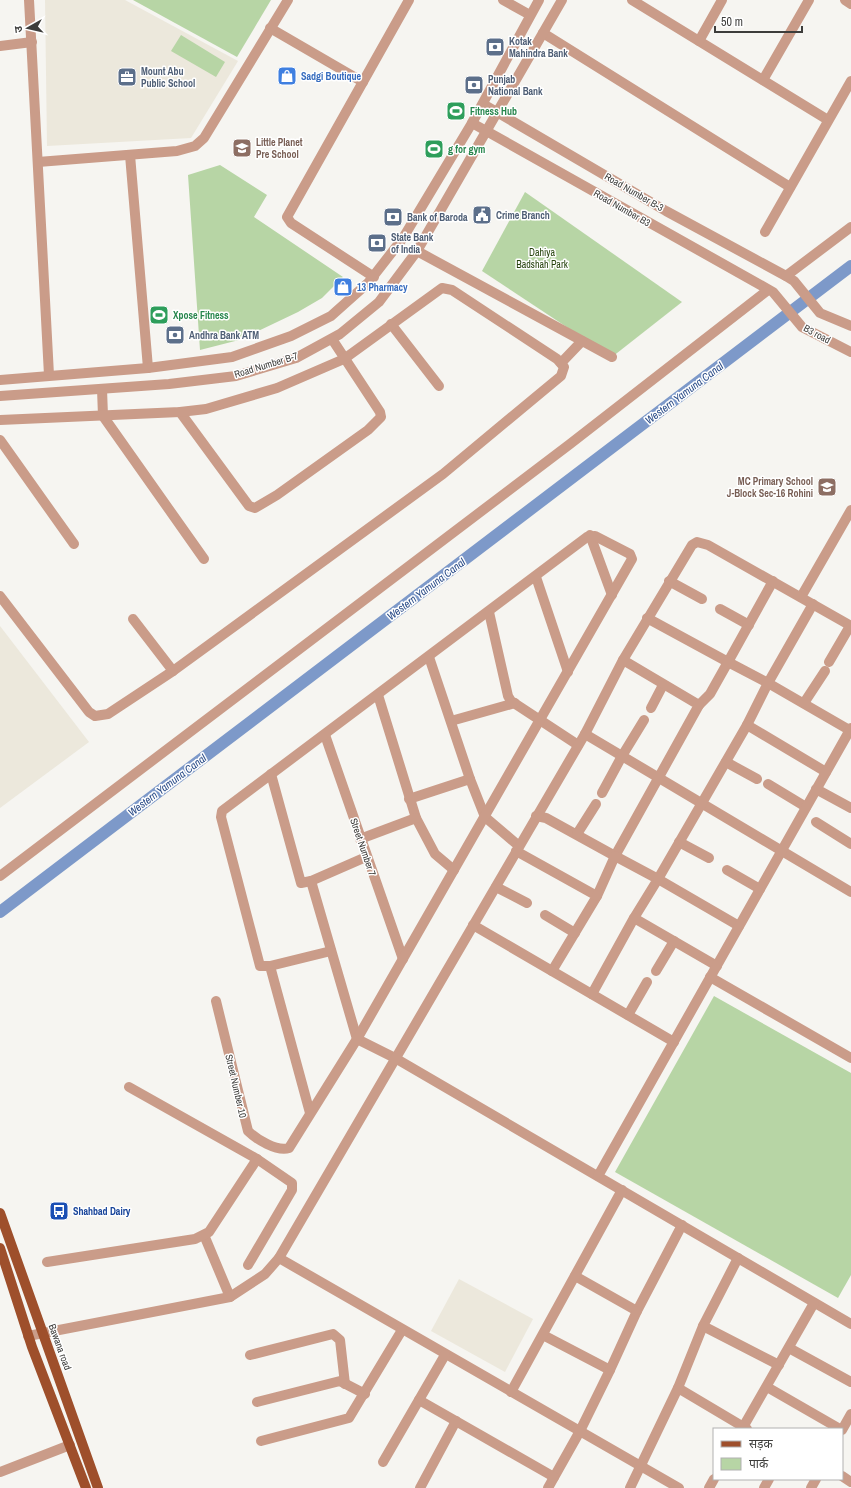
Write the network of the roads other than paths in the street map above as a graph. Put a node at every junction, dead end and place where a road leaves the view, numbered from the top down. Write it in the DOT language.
graph roads {
  1 [pos="29,0"];
  2 [pos="288,0"];
  3 [pos="409,0"];
  4 [pos="503,0"];
  5 [pos="539,0"];
  6 [pos="562,0"];
  7 [pos="632,0"];
  8 [pos="722,0"];
  9 [pos="809,0"];
  10 [pos="845,0"];
  11 [pos="851,4"];
  12 [pos="530,15"];
  13 [pos="270,28"];
  14 [pos="543,33"];
  15 [pos="699,41"];
  16 [pos="32,42"];
  17 [pos="0,46"];
  18 [pos="763,80"];
  19 [pos="851,81"];
  20 [pos="363,82"];
  21 [pos="483,104"];
  22 [pos="497,112"];
  23 [pos="828,120"];
  24 [pos="472,123"];
  25 [pos="487,131"];
  26 [pos="130,155"];
  27 [pos="38,162"];
  28 [pos="790,187"];
  29 [pos="851,227"];
  30 [pos="765,232"];
  31 [pos="417,251"];
  32 [pos="374,277"];
  33 [pos="790,279"];
  34 [pos="771,291"];
  35 [pos="391,324"];
  36 [pos="851,326"];
  37 [pos="332,339"];
  38 [pos="582,341"];
  39 [pos="851,352"];
  40 [pos="612,357"];
  41 [pos="344,359"];
  42 [pos="561,363"];
  43 [pos="148,368"];
  44 [pos="50,375"];
  45 [pos="0,380"];
  46 [pos="439,386"];
  47 [pos="102,389"];
  48 [pos="0,396"];
  49 [pos="180,412"];
  50 [pos="103,416"];
  51 [pos="0,420"];
  52 [pos="0,440"];
  53 [pos="850,515"];
  54 [pos="590,535"];
  55 [pos="74,544"];
  56 [pos="204,558"];
  57 [pos="536,577"];
  58 [pos="669,581"];
  59 [pos="773,581"];
  60 [pos="612,595"];
  61 [pos="0,596"];
  62 [pos="801,597"];
  63 [pos="702,599"];
  64 [pos="813,604"];
  65 [pos="720,609"];
  66 [pos="489,612"];
  67 [pos="647,618"];
  68 [pos="133,619"];
  69 [pos="749,625"];
  70 [pos="851,626"];
  71 [pos="429,657"];
  72 [pos="623,660"];
  73 [pos="728,662"];
  74 [pos="173,671"];
  75 [pos="568,672"];
  76 [pos="768,683"];
  77 [pos="664,685"];
  78 [pos="378,695"];
  79 [pos="804,703"];
  80 [pos="515,704"];
  81 [pos="699,705"];
  82 [pos="651,708"];
  83 [pos="451,720"];
  84 [pos="540,720"];
  85 [pos="644,720"];
  86 [pos="747,725"];
  87 [pos="851,730"];
  88 [pos="585,734"];
  89 [pos="324,735"];
  90 [pos="578,745"];
  91 [pos="622,756"];
  92 [pos="726,762"];
  93 [pos="826,772"];
  94 [pos="271,774"];
  95 [pos="470,779"];
  96 [pos="659,779"];
  97 [pos="757,779"];
  98 [pos="768,784"];
  99 [pos="816,788"];
  100 [pos="602,793"];
  101 [pos="409,800"];
  102 [pos="702,803"];
  103 [pos="596,804"];
  104 [pos="806,807"];
  105 [pos="851,808"];
  106 [pos="536,816"];
  107 [pos="485,817"];
  108 [pos="416,818"];
  109 [pos="816,822"];
  110 [pos="577,834"];
  111 [pos="360,839"];
  112 [pos="679,842"];
  113 [pos="851,844"];
  114 [pos="518,849"];
  115 [pos="781,852"];
  116 [pos="616,856"];
  117 [pos="366,857"];
  118 [pos="709,858"];
  119 [pos="454,870"];
  120 [pos="727,870"];
  121 [pos="0,876"];
  122 [pos="658,879"];
  123 [pos="311,881"];
  124 [pos="496,887"];
  125 [pos="760,889"];
  126 [pos="851,892"];
  127 [pos="597,896"];
  128 [pos="526,903"];
  129 [pos="545,915"];
  130 [pos="634,918"];
  131 [pos="473,925"];
  132 [pos="739,926"];
  133 [pos="575,933"];
  134 [pos="674,941"];
  135 [pos="331,951"];
  136 [pos="403,959"];
  137 [pos="270,966"];
  138 [pos="717,966"];
  139 [pos="552,971"];
  140 [pos="656,971"];
  141 [pos="710,977"];
  142 [pos="647,982"];
  143 [pos="592,994"];
  144 [pos="216,1001"];
  145 [pos="628,1015"];
  146 [pos="358,1039"];
  147 [pos="674,1042"];
  148 [pos="395,1058"];
  149 [pos="851,1058"];
  150 [pos="129,1087"];
  151 [pos="310,1113"];
  152 [pos="257,1159"];
  153 [pos="598,1176"];
  154 [pos="622,1190"];
  155 [pos="0,1213"];
  156 [pos="682,1225"];
  157 [pos="204,1236"];
  158 [pos="0,1248"];
  159 [pos="278,1258"];
  160 [pos="738,1258"];
  161 [pos="47,1262"];
  162 [pos="248,1265"];
  163 [pos="575,1276"];
  164 [pos="230,1297"];
  165 [pos="814,1303"];
  166 [pos="638,1311"];
  167 [pos="851,1324"];
  168 [pos="703,1326"];
  169 [pos="402,1330"];
  170 [pos="42,1333"];
  171 [pos="543,1335"];
  172 [pos="28,1336"];
  173 [pos="789,1348"];
  174 [pos="250,1355"];
  175 [pos="445,1355"];
  176 [pos="779,1365"];
  177 [pos="610,1370"];
  178 [pos="851,1382"];
  179 [pos="345,1384"];
  180 [pos="767,1387"];
  181 [pos="678,1388"];
  182 [pos="511,1392"];
  183 [pos="365,1394"];
  184 [pos="419,1400"];
  185 [pos="257,1402"];
  186 [pos="851,1414"];
  187 [pos="456,1421"];
  188 [pos="744,1428"];
  189 [pos="838,1428"];
  190 [pos="842,1428"];
  191 [pos="580,1431"];
  192 [pos="261,1441"];
  193 [pos="70,1445"];
  194 [pos="383,1462"];
  195 [pos="642,1467"];
  196 [pos="0,1472"];
  197 [pos="554,1476"];
  198 [pos="86,1488"];
  199 [pos="98,1488"];
  200 [pos="420,1488"];
  201 [pos="548,1488"];
  202 [pos="630,1488"];
  203 [pos="679,1488"];
  1 -- 16 [label="street"];
  2 -- 13 [label="street"];
  3 -- 20 [label="street"];
  4 -- 12 [label="street"];
  5 -- 12 [label="street, Road Number B-7"];
  6 -- 14 [label="street, Road Number B-7"];
  7 -- 15 [label="street"];
  8 -- 15 [label="street"];
  9 -- 18 [label="street"];
  10 -- 11 [label="street"];
  12 -- 21 [label="street, Road Number B-7"];
  13 -- 20 [label="street"];
  13 -- 26 [label="street"];
  14 -- 22 [label="street, Road Number B-7"];
  14 -- 28 [label="street"];
  15 -- 18 [label="street"];
  16 -- 17 [label="street"];
  16 -- 27 [label="street"];
  18 -- 23 [label="street"];
  19 -- 23 [label="street"];
  20 -- 32 [label="street"];
  21 -- 22 [label="street, Road Number B-3"];
  21 -- 24 [label="street, Road Number B-7"];
  22 -- 25 [label="street, Road Number B-7"];
  22 -- 33 [label="street, Road Number B-3"];
  23 -- 28 [label="street"];
  24 -- 25 [label="street, Road Number B3"];
  24 -- 32 [label="street, Road Number B-7"];
  25 -- 31 [label="street, Road Number B-7"];
  25 -- 34 [label="street, Road Number B3"];
  26 -- 27 [label="street"];
  26 -- 43 [label="street"];
  27 -- 44 [label="street"];
  28 -- 30 [label="street"];
  29 -- 33 [label="street"];
  31 -- 37 [label="street, Road Number B-7"];
  31 -- 38 [label="street"];
  32 -- 43 [label="street, Road Number B-7"];
  33 -- 36 [label="street, B3 road"];
  34 -- 39 [label="street, B3 road"];
  34 -- 121 [label="street"];
  35 -- 41 [label="street"];
  35 -- 42 [label="street"];
  35 -- 46 [label="street"];
  37 -- 41 [label="street"];
  37 -- 47 [label="street, Road Number B-7"];
  38 -- 40 [label="street"];
  38 -- 42 [label="street"];
  41 -- 49 [label="street"];
  41 -- 49 [label="street"];
  42 -- 74 [label="street"];
  43 -- 44 [label="street, Road Number B-7"];
  44 -- 45 [label="street, Road Number B-7"];
  47 -- 48 [label="street, Road Number B-7"];
  47 -- 50 [label="street"];
  49 -- 50 [label="street"];
  50 -- 51 [label="street"];
  50 -- 56 [label="street"];
  52 -- 55 [label="street"];
  53 -- 62 [label="street"];
  54 -- 57 [label="street"];
  54 -- 60 [label="street"];
  54 -- 60 [label="street"];
  57 -- 66 [label="street"];
  57 -- 75 [label="street"];
  58 -- 59 [label="street"];
  58 -- 63 [label="street"];
  58 -- 67 [label="street"];
  59 -- 62 [label="street"];
  59 -- 69 [label="street"];
  60 -- 75 [label="street"];
  61 -- 74 [label="street"];
  62 -- 64 [label="street"];
  64 -- 70 [label="street"];
  64 -- 76 [label="street"];
  65 -- 69 [label="street"];
  66 -- 71 [label="street"];
  66 -- 80 [label="street"];
  67 -- 72 [label="street"];
  67 -- 73 [label="street"];
  68 -- 74 [label="street"];
  69 -- 73 [label="street"];
  70 -- 79 [label="street"];
  71 -- 78 [label="street"];
  71 -- 83 [label="street"];
  72 -- 77 [label="street"];
  72 -- 88 [label="street"];
  73 -- 76 [label="street"];
  73 -- 81 [label="street"];
  75 -- 84 [label="street"];
  76 -- 79 [label="street"];
  76 -- 86 [label="street"];
  77 -- 81 [label="street"];
  77 -- 82 [label="street"];
  78 -- 89 [label="street"];
  78 -- 101 [label="street"];
  79 -- 87 [label="street"];
  80 -- 83 [label="street"];
  80 -- 84 [label="street"];
  81 -- 96 [label="street"];
  83 -- 95 [label="street"];
  84 -- 90 [label="street"];
  84 -- 107 [label="street"];
  85 -- 91 [label="street"];
  86 -- 92 [label="street"];
  86 -- 93 [label="street"];
  87 -- 93 [label="street"];
  88 -- 90 [label="street"];
  88 -- 91 [label="street"];
  89 -- 94 [label="street"];
  89 -- 111 [label="street, Street Number 7"];
  90 -- 106 [label="street"];
  91 -- 96 [label="street"];
  91 -- 100 [label="street"];
  92 -- 97 [label="street"];
  92 -- 102 [label="street"];
  93 -- 99 [label="street"];
  94 -- 123 [label="street"];
  94 -- 137 [label="street"];
  95 -- 101 [label="street"];
  95 -- 107 [label="street"];
  96 -- 102 [label="street"];
  96 -- 116 [label="street"];
  98 -- 104 [label="street"];
  99 -- 104 [label="street"];
  99 -- 105 [label="street"];
  101 -- 108 [label="street"];
  102 -- 112 [label="street"];
  102 -- 115 [label="street"];
  103 -- 110 [label="street"];
  104 -- 115 [label="street"];
  106 -- 110 [label="street"];
  106 -- 114 [label="street"];
  107 -- 114 [label="street"];
  107 -- 119 [label="street"];
  108 -- 111 [label="street"];
  108 -- 119 [label="street"];
  109 -- 113 [label="street"];
  110 -- 116 [label="street"];
  111 -- 117 [label="street, Street Number 7"];
  112 -- 118 [label="street"];
  112 -- 122 [label="street"];
  114 -- 124 [label="street"];
  114 -- 127 [label="street"];
  115 -- 125 [label="street"];
  115 -- 126 [label="street"];
  116 -- 122 [label="street"];
  116 -- 127 [label="street"];
  117 -- 123 [label="street"];
  117 -- 136 [label="street, Street Number 7"];
  119 -- 136 [label="street"];
  120 -- 125 [label="street"];
  122 -- 130 [label="street"];
  122 -- 132 [label="street"];
  123 -- 135 [label="street"];
  124 -- 128 [label="street"];
  124 -- 131 [label="street"];
  125 -- 132 [label="street"];
  127 -- 133 [label="street"];
  129 -- 133 [label="street"];
  130 -- 134 [label="street"];
  130 -- 143 [label="street"];
  131 -- 139 [label="street"];
  131 -- 148 [label="street"];
  132 -- 138 [label="street"];
  133 -- 139 [label="street"];
  134 -- 138 [label="street"];
  134 -- 140 [label="street"];
  135 -- 137 [label="street"];
  135 -- 146 [label="street"];
  136 -- 146 [label="street"];
  137 -- 151 [label="street"];
  138 -- 141 [label="street"];
  139 -- 143 [label="street"];
  141 -- 147 [label="street"];
  141 -- 149 [label="street"];
  142 -- 145 [label="street"];
  143 -- 145 [label="street"];
  144 -- 151 [label="street, Street Number 10"];
  145 -- 147 [label="street"];
  146 -- 148 [label="street"];
  146 -- 151 [label="street"];
  147 -- 153 [label="street"];
  148 -- 153 [label="street"];
  148 -- 159 [label="street"];
  150 -- 152 [label="street"];
  152 -- 157 [label="street"];
  152 -- 162 [label="street"];
  153 -- 154 [label="street"];
  154 -- 156 [label="street"];
  154 -- 163 [label="street"];
  155 -- 170 [label="main road, Bawana road"];
  156 -- 160 [label="street"];
  156 -- 166 [label="street"];
  157 -- 161 [label="street"];
  157 -- 164 [label="street"];
  158 -- 172 [label="main road"];
  159 -- 164 [label="street"];
  159 -- 169 [label="street"];
  160 -- 165 [label="street"];
  160 -- 168 [label="street"];
  163 -- 166 [label="street"];
  163 -- 171 [label="street"];
  164 -- 170 [label="street"];
  165 -- 167 [label="street"];
  165 -- 173 [label="street"];
  166 -- 177 [label="street"];
  168 -- 176 [label="street"];
  168 -- 181 [label="street"];
  169 -- 175 [label="street"];
  169 -- 183 [label="street"];
  170 -- 172 [label="street"];
  170 -- 199 [label="main road, Bawana road"];
  171 -- 177 [label="street"];
  171 -- 182 [label="street"];
  172 -- 193 [label="main road"];
  173 -- 176 [label="street"];
  173 -- 178 [label="street"];
  174 -- 179 [label="street"];
  175 -- 182 [label="street"];
  175 -- 184 [label="street"];
  176 -- 180 [label="street"];
  177 -- 191 [label="street"];
  179 -- 183 [label="street"];
  179 -- 185 [label="street"];
  180 -- 188 [label="street"];
  180 -- 189 [label="street"];
  181 -- 188 [label="street"];
  181 -- 195 [label="street"];
  182 -- 191 [label="street"];
  183 -- 192 [label="street"];
  184 -- 187 [label="street"];
  184 -- 194 [label="street"];
  186 -- 190 [label="street"];
  187 -- 197 [label="street"];
  187 -- 200 [label="street"];
  191 -- 195 [label="street"];
  191 -- 197 [label="street"];
  193 -- 196 [label="street"];
  193 -- 198 [label="main road"];
  195 -- 202 [label="street"];
  195 -- 203 [label="street"];
  197 -- 201 [label="street"];
}
